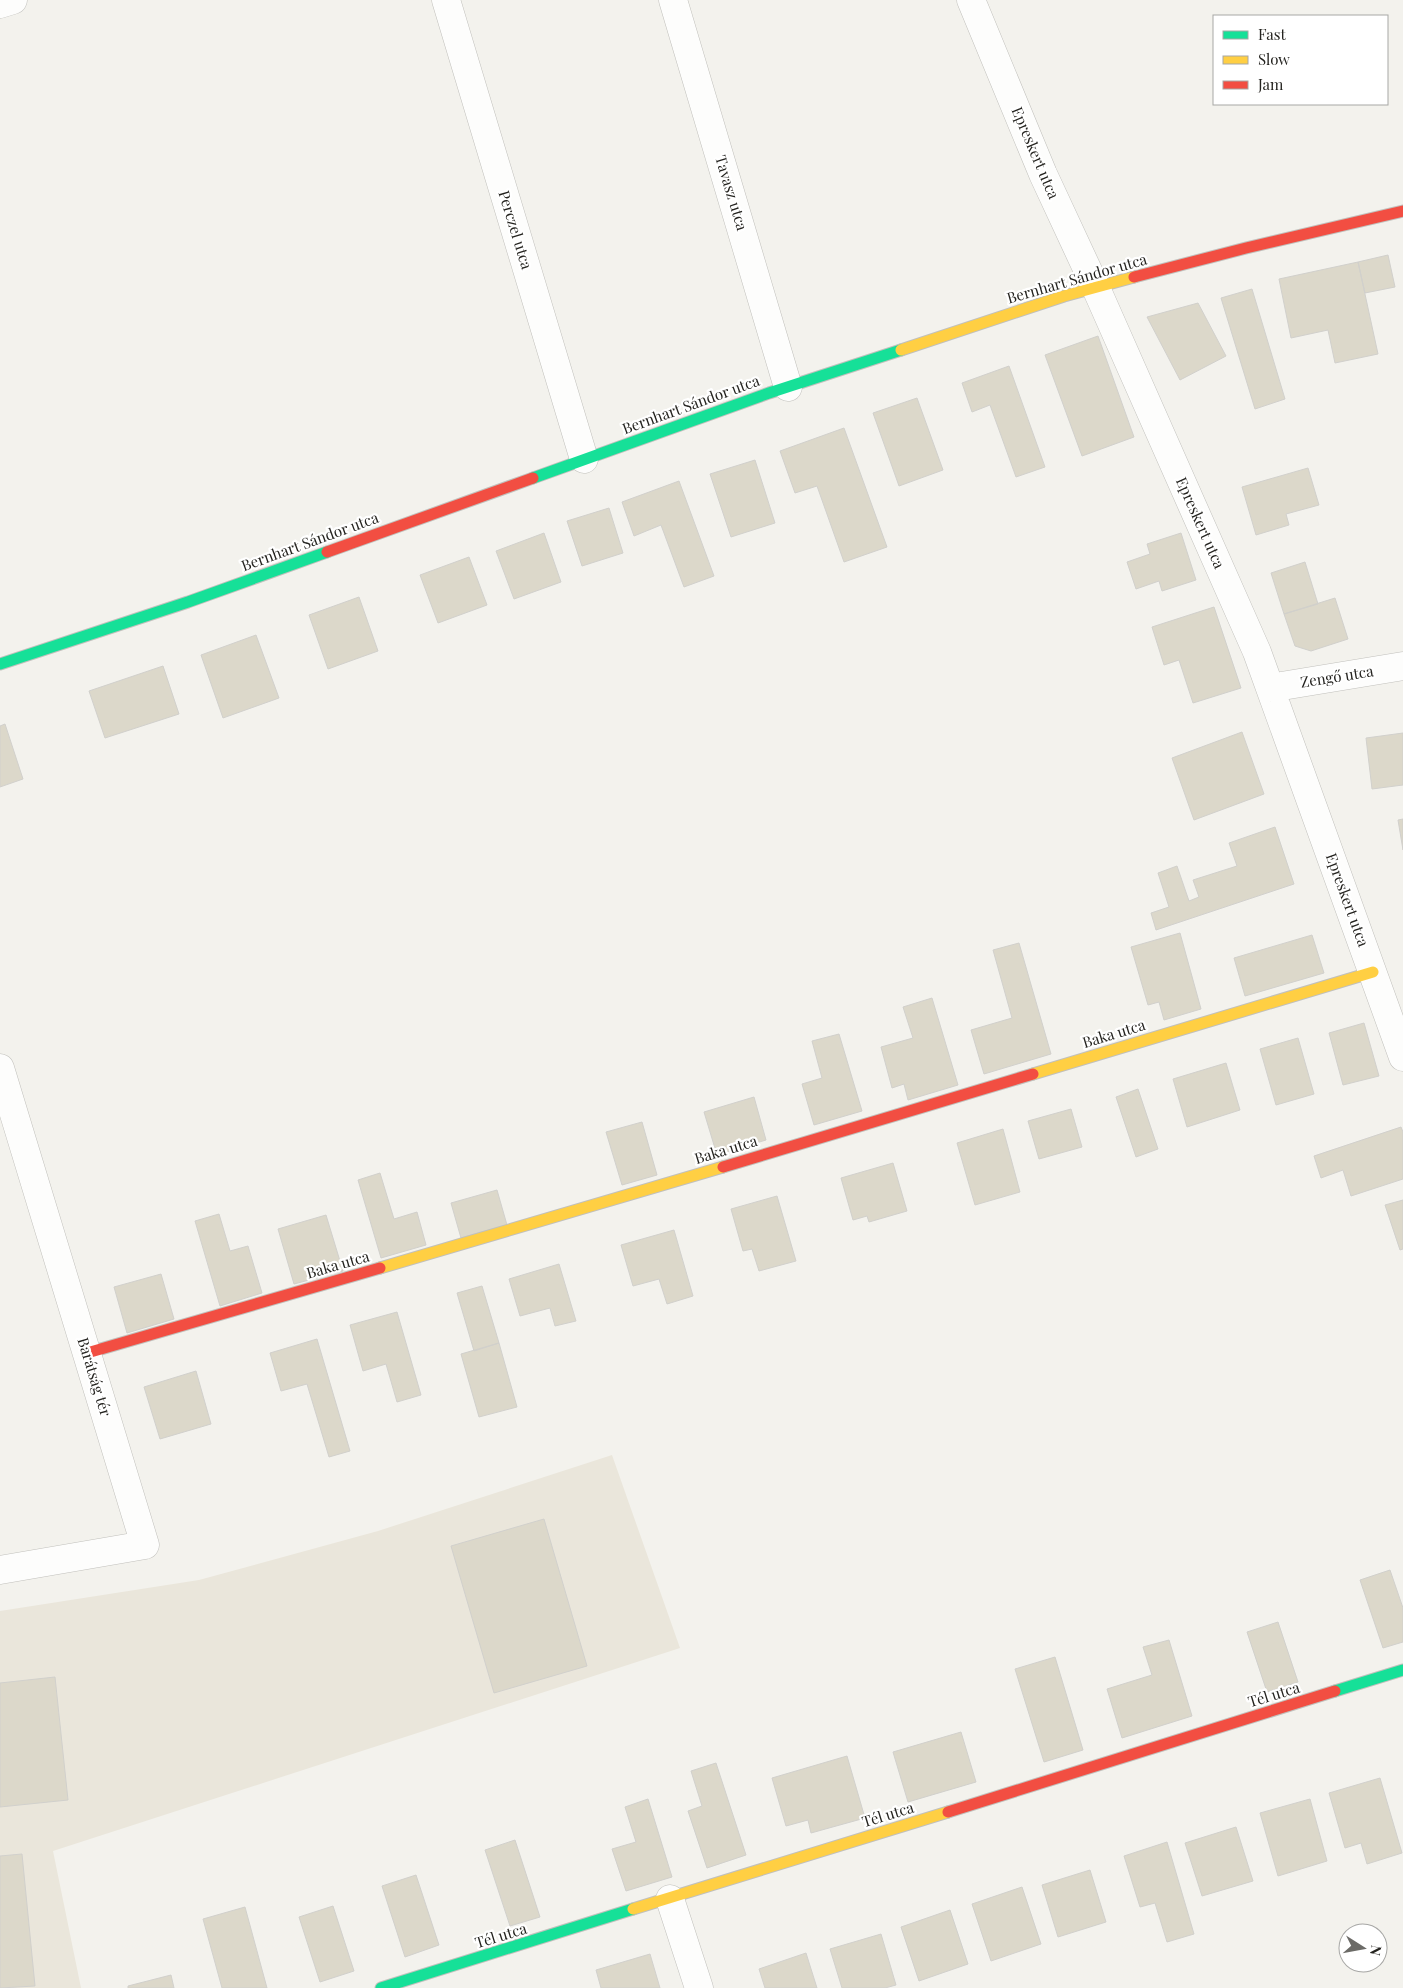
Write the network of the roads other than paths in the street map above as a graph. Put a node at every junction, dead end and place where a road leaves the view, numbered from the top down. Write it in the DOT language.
graph roads {
  1 [pos="13,0"];
  2 [pos="446,0"];
  3 [pos="673,0"];
  4 [pos="971,0"];
  5 [pos="0,4"];
  6 [pos="1403,211"];
  7 [pos="1096,288"];
  8 [pos="788,387"];
  9 [pos="584,460"];
  10 [pos="0,664"];
  11 [pos="1403,666"];
  12 [pos="1270,688"];
  13 [pos="1373,972"];
  14 [pos="1403,1057"];
  15 [pos="0,1068"];
  16 [pos="87,1353"];
  17 [pos="0,1570"];
  18 [pos="1403,1670"];
  19 [pos="670,1899"];
  20 [pos="381,1988"];
  21 [pos="698,1988"];
  1 -- 5 [label="street"];
  2 -- 9 [label="street, Perczel utca"];
  3 -- 8 [label="street, Tavasz utca"];
  4 -- 7 [label="street, Epreskert utca"];
  6 -- 7 [label="street, Bernhart Sándor utca"];
  7 -- 8 [label="street, Bernhart Sándor utca"];
  7 -- 12 [label="street, Epreskert utca"];
  8 -- 9 [label="street, Bernhart Sándor utca"];
  9 -- 10 [label="street, Bernhart Sándor utca"];
  11 -- 12 [label="street, Zengő utca"];
  12 -- 13 [label="street, Epreskert utca"];
  13 -- 14 [label="street, Epreskert utca"];
  13 -- 16 [label="street, Baka utca"];
  15 -- 16 [label="street, Barátság tér"];
  16 -- 17 [label="street, Barátság tér"];
  18 -- 19 [label="street, Tél utca"];
  19 -- 20 [label="street, Tél utca"];
  19 -- 21 [label="street"];
}
